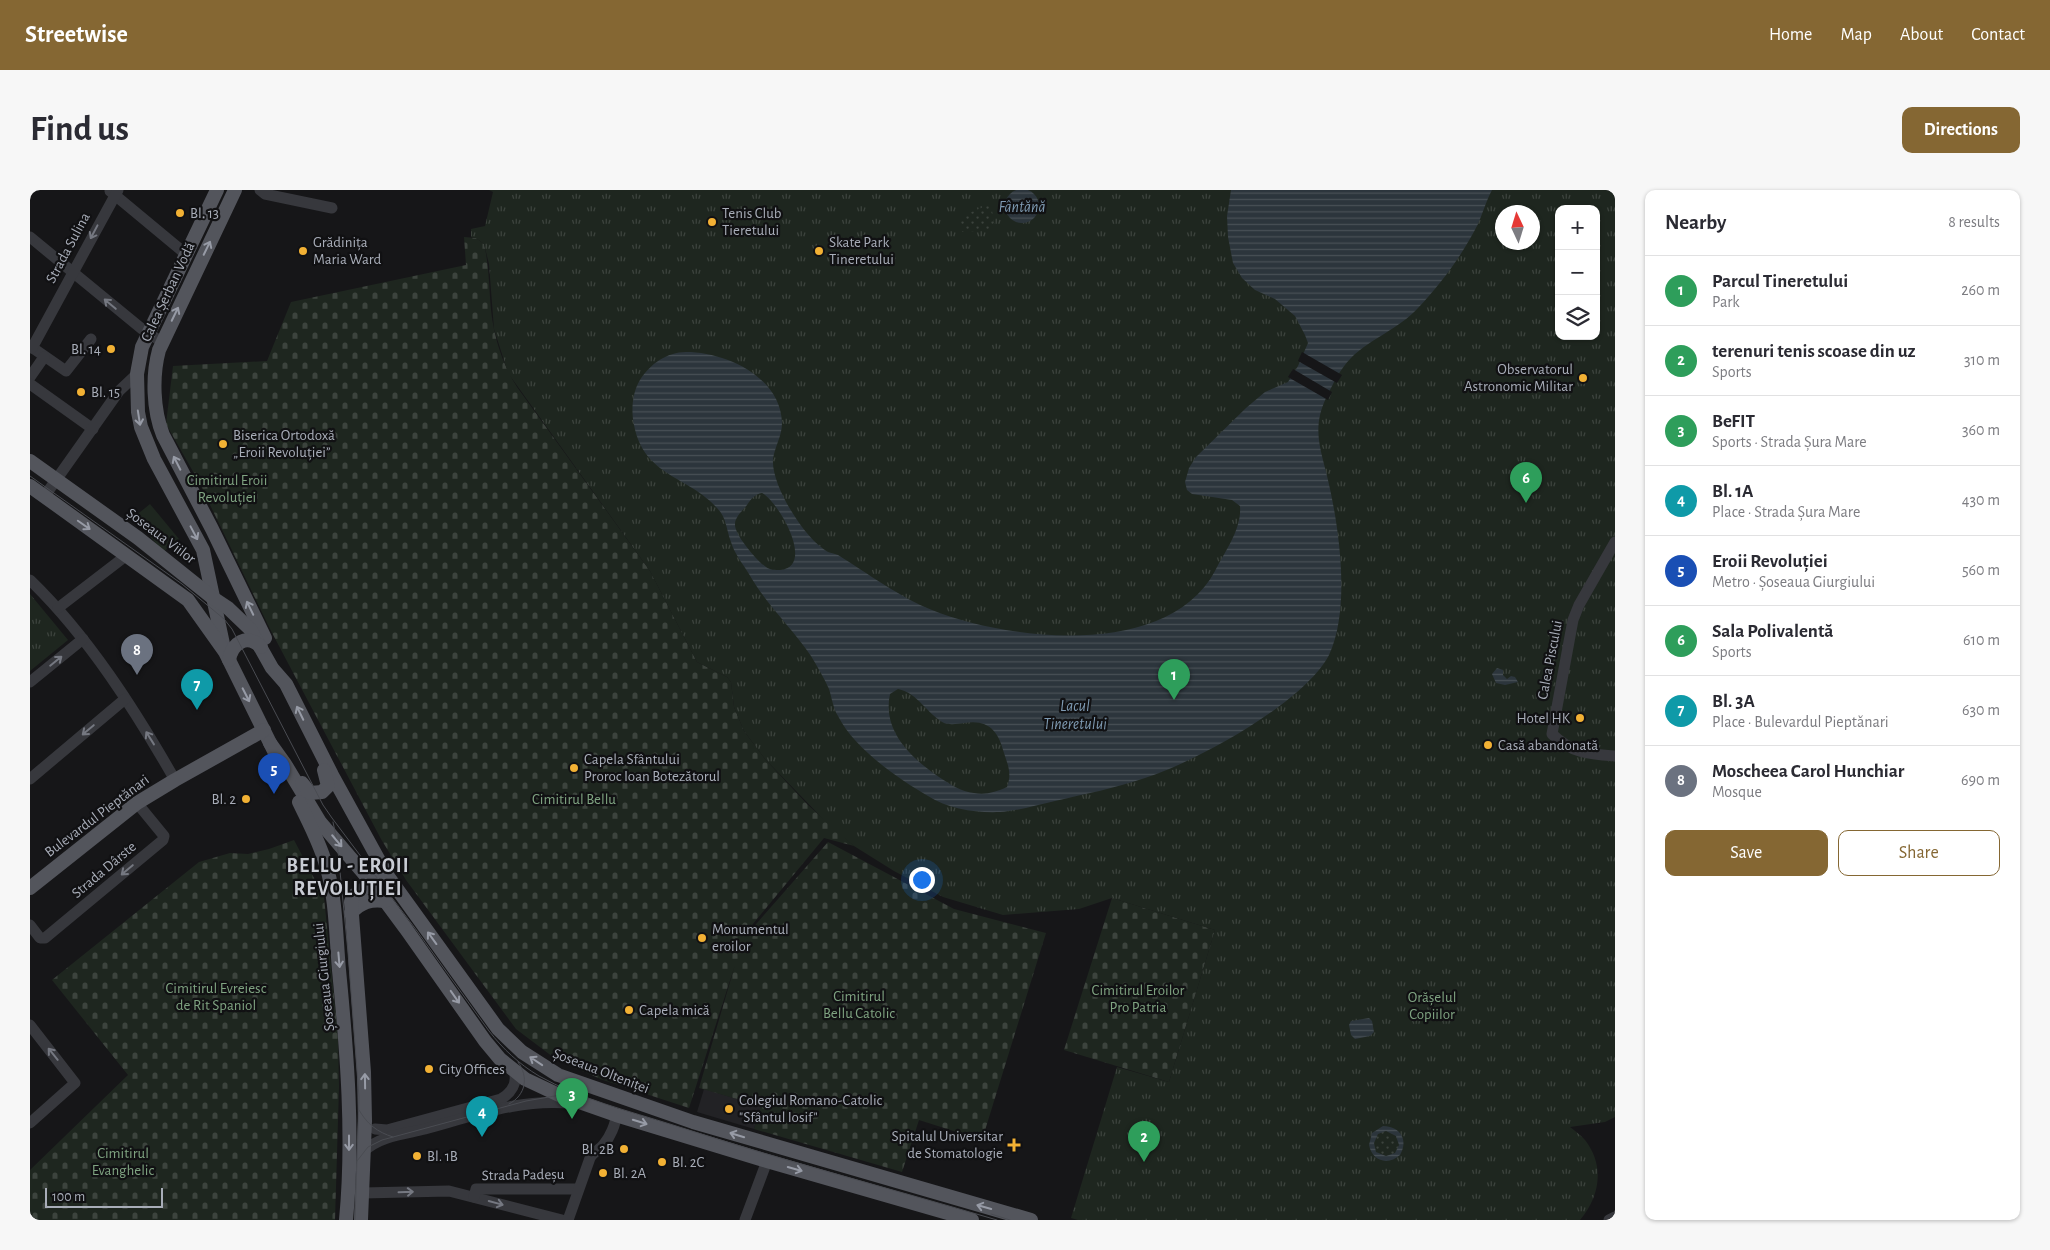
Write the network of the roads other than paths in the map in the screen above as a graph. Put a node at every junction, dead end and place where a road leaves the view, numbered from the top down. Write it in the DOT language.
graph roads {
  1 [pos="217,190"];
  2 [pos="235,190"];
  3 [pos="260,190"];
  4 [pos="113,192"];
  5 [pos="332,208"];
  6 [pos="30,236"];
  7 [pos="187,255"];
  8 [pos="72,272"];
  9 [pos="148,334"];
  10 [pos="91,339"];
  11 [pos="162,342"];
  12 [pos="31,347"];
  13 [pos="140,353"];
  14 [pos="44,357"];
  15 [pos="155,370"];
  16 [pos="137,374"];
  17 [pos="30,377"];
  18 [pos="30,384"];
  19 [pos="119,391"];
  20 [pos="93,429"];
  21 [pos="30,461"];
  22 [pos="56,480"];
  23 [pos="30,486"];
  24 [pos="44,497"];
  25 [pos="1615,542"];
  26 [pos="127,556"];
  27 [pos="31,582"];
  28 [pos="213,598"];
  29 [pos="58,608"];
  30 [pos="83,639"];
  31 [pos="262,647"];
  32 [pos="227,656"];
  33 [pos="30,682"];
  34 [pos="286,684"];
  35 [pos="125,699"];
  36 [pos="264,730"];
  37 [pos="315,742"];
  38 [pos="270,743"];
  39 [pos="1615,756"];
  40 [pos="30,778"];
  41 [pos="175,780"];
  42 [pos="137,803"];
  43 [pos="387,874"];
  44 [pos="372,883"];
  45 [pos="30,888"];
  46 [pos="385,901"];
  47 [pos="352,913"];
  48 [pos="30,925"];
  49 [pos="30,1025"];
  50 [pos="514,1071"];
  51 [pos="588,1105"];
  52 [pos="616,1115"];
  53 [pos="30,1123"];
  54 [pos="370,1125"];
  55 [pos="393,1137"];
  56 [pos="364,1151"];
  57 [pos="767,1161"];
  58 [pos="578,1189"];
  59 [pos="363,1193"];
  60 [pos="474,1197"];
  61 [pos="1615,1217"];
  62 [pos="346,1220"];
  63 [pos="361,1220"];
  64 [pos="562,1220"];
  65 [pos="568,1220"];
  66 [pos="745,1220"];
  67 [pos="972,1220"];
  68 [pos="1031,1220"];
  69 [pos="1609,1220"];
  1 -- 7 [label="main road, Calea Șerban Vodă"];
  11 -- 2 [label="main road, Calea Șerban Vodă, one-way"];
  3 -- 5 [label="street"];
  4 -- 7 [label="street"];
  4 -- 8 [label="street, Strada Sulina, one-way"];
  6 -- 8 [label="street"];
  7 -- 9 [label="main road, Calea Șerban Vodă"];
  9 -- 8 [label="street, one-way"];
  8 -- 12 [label="street, Strada Sulina"];
  9 -- 11 [label="street"];
  9 -- 13 [label="main road, Calea Șerban Vodă"];
  10 -- 14 [label="street"];
  11 -- 15 [label="main road, Calea Șerban Vodă"];
  12 -- 14 [label="street"];
  13 -- 16 [label="main road, Calea Șerban Vodă"];
  13 -- 19 [label="street"];
  14 -- 17 [label="street"];
  15 -- 16 [label="main road"];
  34 -- 15 [label="main road, Calea Șerban Vodă, one-way"];
  16 -- 19 [label="street"];
  16 -- 28 [label="main road, Calea Șerban Vodă, one-way"];
  18 -- 20 [label="street"];
  19 -- 20 [label="street"];
  20 -- 22 [label="street"];
  21 -- 22 [label="main road, Șoseaua Viilor"];
  22 -- 24 [label="street"];
  22 -- 28 [label="main road, Șoseaua Viilor"];
  23 -- 24 [label="main road"];
  24 -- 26 [label="main road, one-way"];
  25 -- 39 [label="street, Calea Piscului"];
  26 -- 29 [label="street"];
  26 -- 32 [label="main road"];
  27 -- 29 [label="street"];
  28 -- 31 [label="main road, Șoseaua Viilor"];
  28 -- 32 [label="main road, Calea Șerban Vodă"];
  29 -- 30 [label="street"];
  33 -- 30 [label="street, one-way"];
  30 -- 35 [label="street"];
  31 -- 32 [label="main road"];
  31 -- 34 [label="main road, Șoseaua Viilor"];
  32 -- 36 [label="main road, one-way"];
  37 -- 34 [label="main road, one-way"];
  35 -- 40 [label="street, one-way"];
  41 -- 35 [label="street, one-way"];
  36 -- 38 [label="main road"];
  36 -- 41 [label="main road, Bulevardul Pieptănari"];
  37 -- 38 [label="main road"];
  37 -- 43 [label="main road, Șoseaua Olteniței"];
  38 -- 44 [label="main road, one-way"];
  38 -- 62 [label="main road, Șoseaua Giurgiului, one-way"];
  41 -- 42 [label="main road, Bulevardul Pieptănari"];
  42 -- 45 [label="main road, Bulevardul Pieptănari"];
  42 -- 48 [label="street, Strada Dârste, one-way"];
  43 -- 44 [label="main road"];
  68 -- 43 [label="main road, Șoseaua Olteniței, one-way"];
  44 -- 46 [label="main road"];
  44 -- 47 [label="main road"];
  46 -- 47 [label="main road"];
  46 -- 50 [label="main road, one-way"];
  54 -- 47 [label="main road, one-way"];
  53 -- 49 [label="street, one-way"];
  50 -- 51 [label="main road"];
  50 -- 54 [label="street"];
  51 -- 52 [label="main road"];
  51 -- 55 [label="street"];
  52 -- 57 [label="main road, one-way"];
  52 -- 58 [label="street, Strada Padeșu"];
  54 -- 55 [label="street"];
  54 -- 56 [label="main road"];
  55 -- 56 [label="street"];
  56 -- 59 [label="main road"];
  57 -- 66 [label="street"];
  57 -- 67 [label="main road, one-way"];
  58 -- 60 [label="street, Strada Padeșu"];
  58 -- 65 [label="street, Strada Padeșu"];
  59 -- 60 [label="street, Strada Padeșu, one-way"];
  59 -- 63 [label="main road"];
  60 -- 64 [label="street, Strada Padeșu, one-way"];
  61 -- 69 [label="street"];
}
